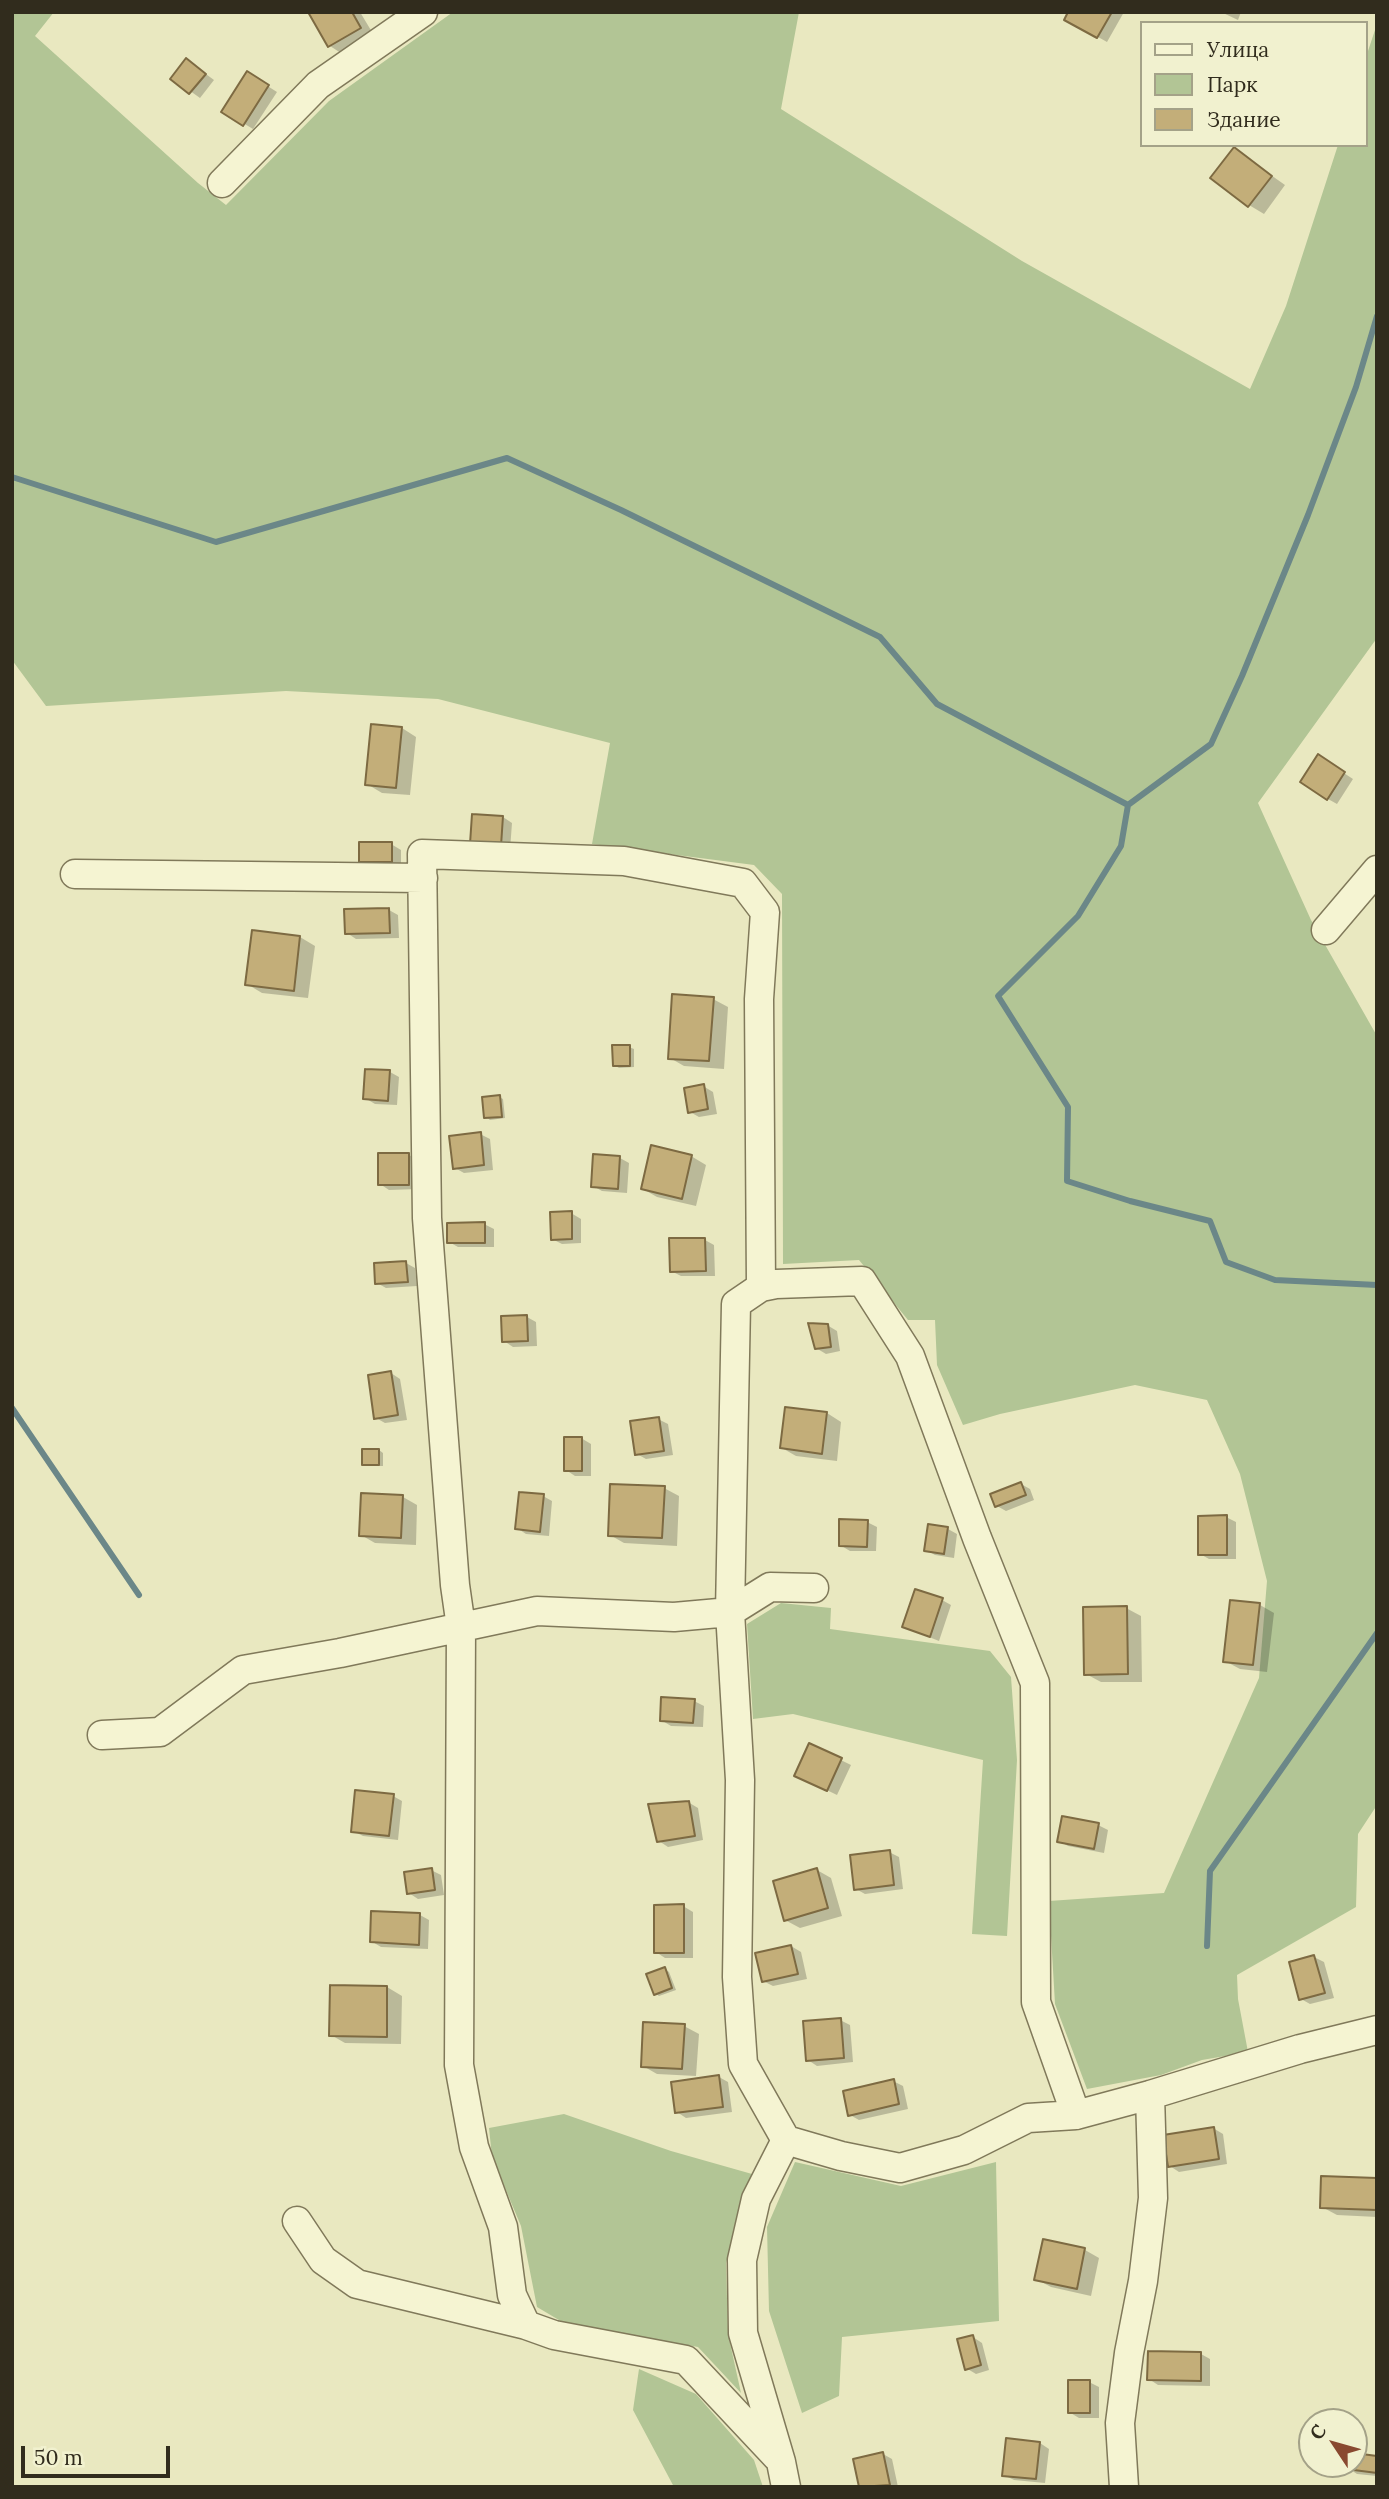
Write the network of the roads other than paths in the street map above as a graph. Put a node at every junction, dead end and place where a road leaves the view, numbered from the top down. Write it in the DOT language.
graph roads {
  1 [pos="423,12"];
  2 [pos="222,184"];
  3 [pos="1377,870"];
  4 [pos="75,874"];
  5 [pos="423,878"];
  6 [pos="1326,930"];
  7 [pos="761,1287"];
  8 [pos="814,1588"];
  9 [pos="730,1612"];
  10 [pos="460,1627"];
  11 [pos="102,1735"];
  12 [pos="1377,2030"];
  13 [pos="1150,2095"];
  14 [pos="1076,2115"];
  15 [pos="786,2140"];
  16 [pos="297,2221"];
  17 [pos="526,2325"];
  18 [pos="784,2474"];
  19 [pos="1124,2487"];
  1 -- 2 [label="street"];
  3 -- 6 [label="street"];
  4 -- 5 [label="street"];
  5 -- 7 [label="street"];
  5 -- 10 [label="street"];
  7 -- 9 [label="street"];
  7 -- 14 [label="street"];
  8 -- 9 [label="street"];
  9 -- 10 [label="street"];
  9 -- 15 [label="street"];
  10 -- 11 [label="street"];
  10 -- 17 [label="street"];
  12 -- 13 [label="street"];
  13 -- 14 [label="street"];
  13 -- 19 [label="street"];
  14 -- 15 [label="street"];
  15 -- 18 [label="street"];
  16 -- 17 [label="street"];
  17 -- 18 [label="street"];
}
